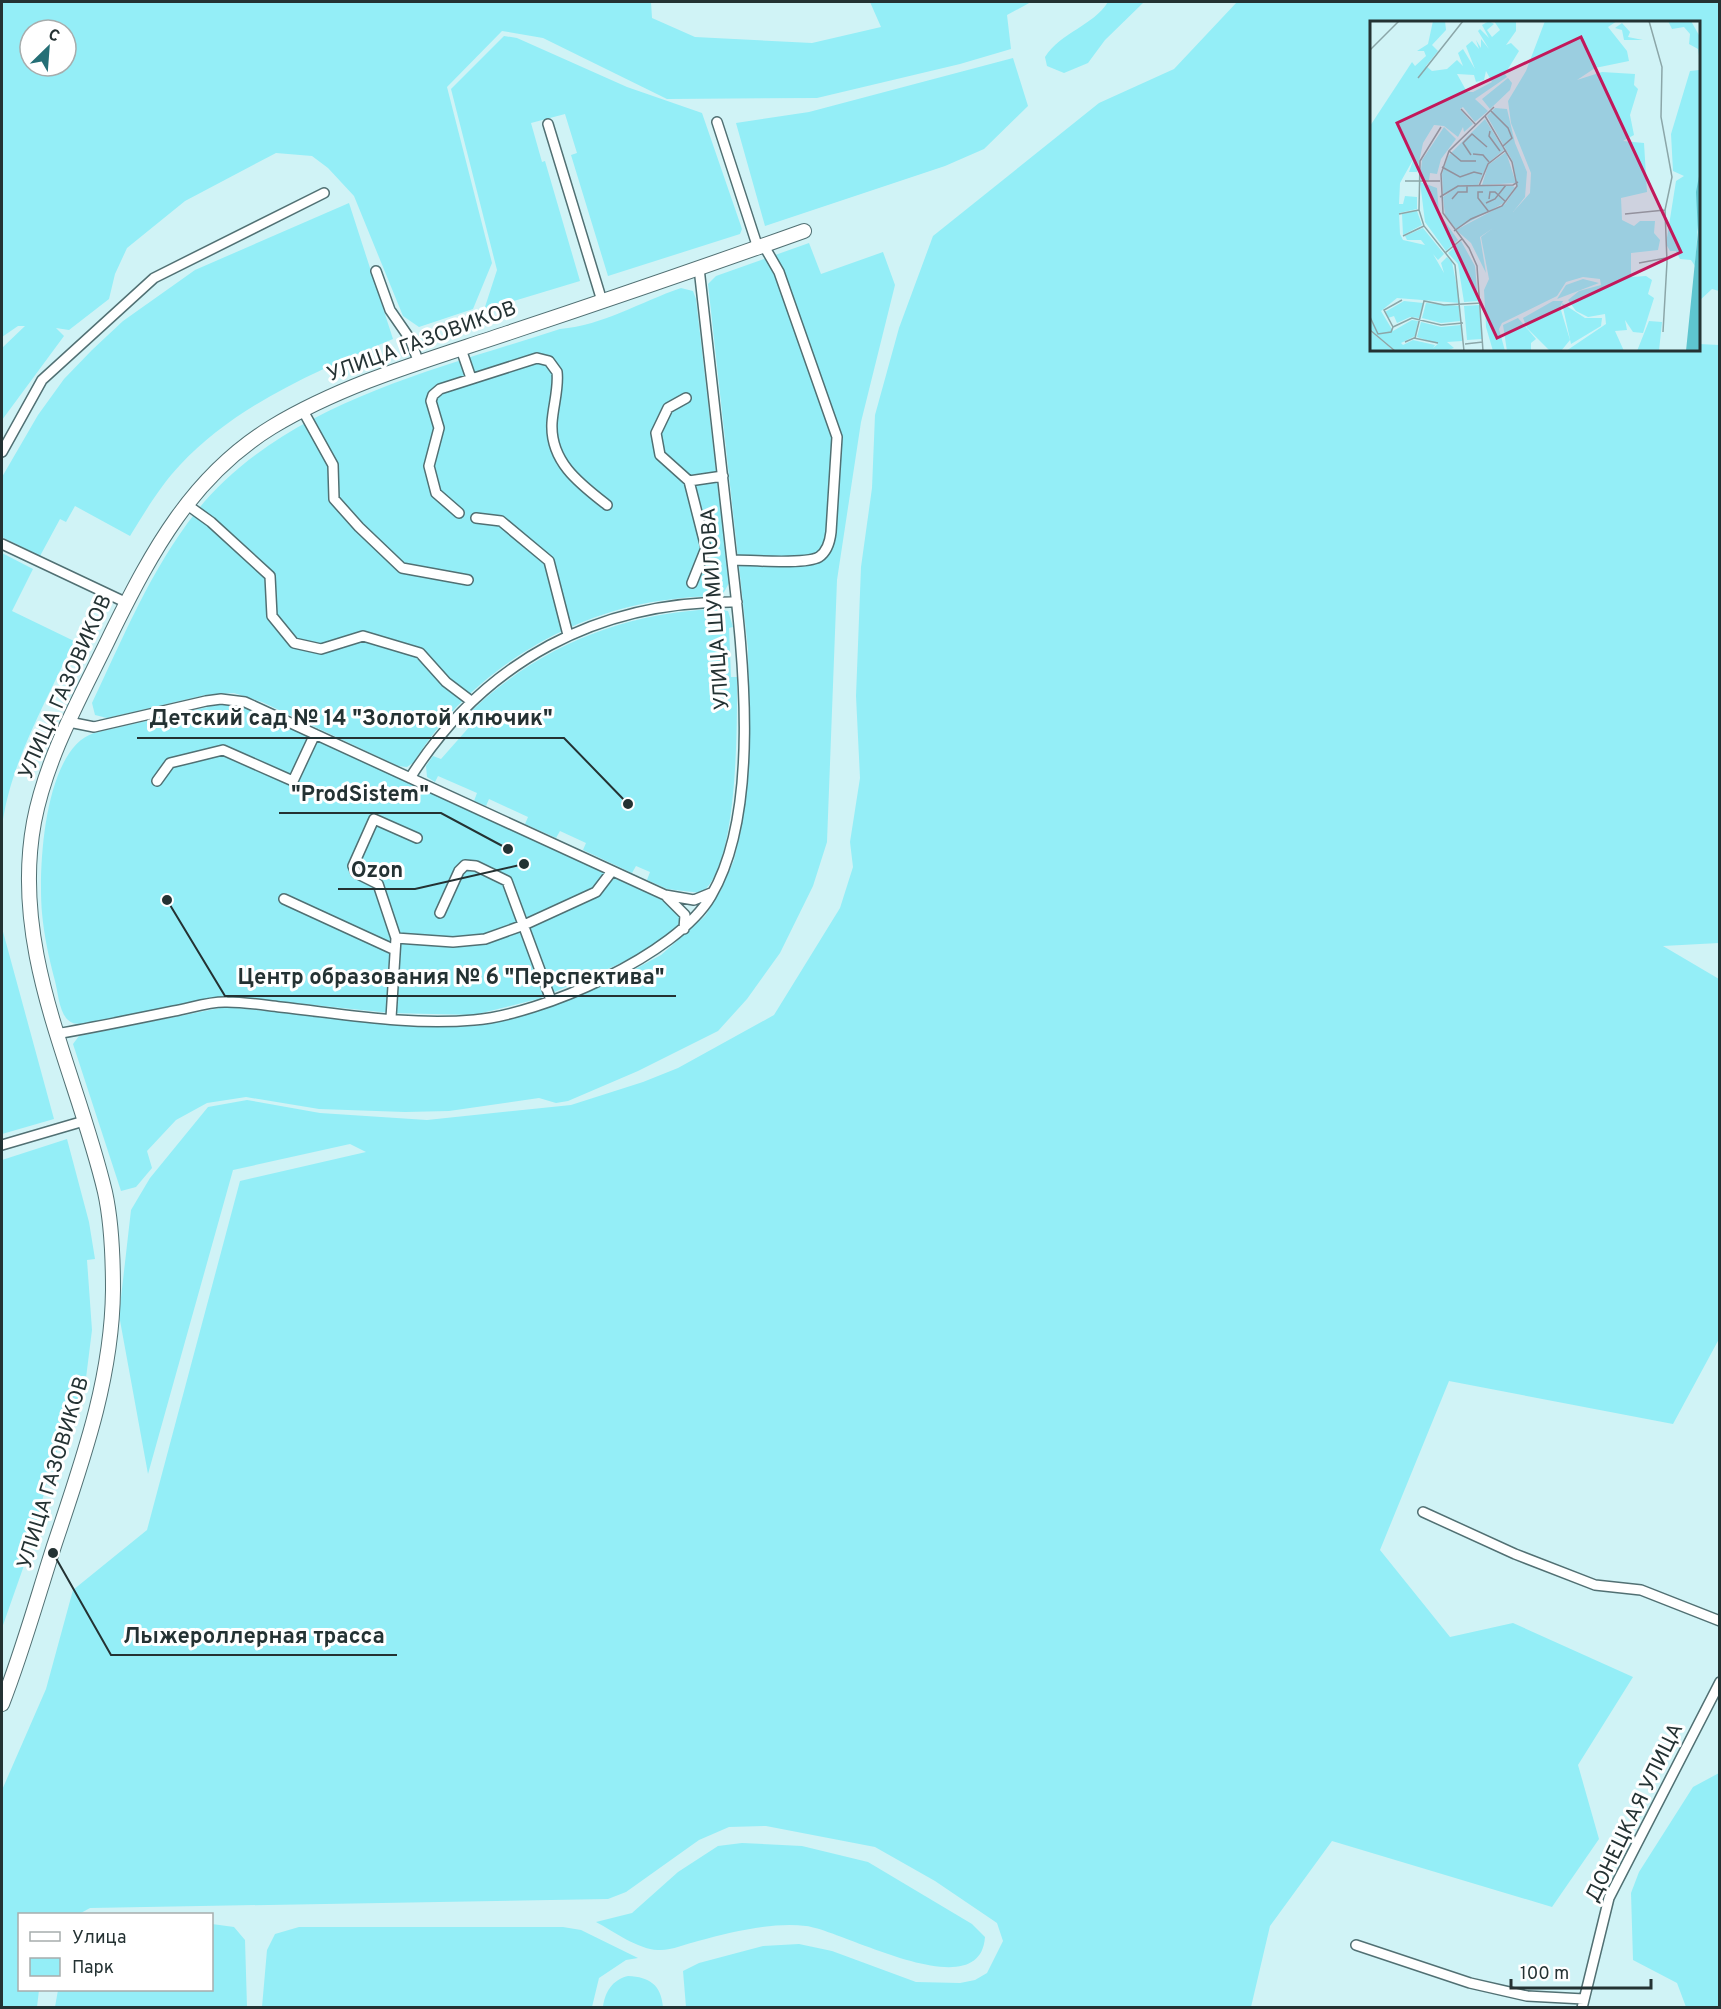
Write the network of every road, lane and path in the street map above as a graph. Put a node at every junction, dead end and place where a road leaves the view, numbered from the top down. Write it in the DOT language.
graph roads {
  1 [pos="717,122"];
  2 [pos="548,124"];
  3 [pos="324,193"];
  4 [pos="804,231"];
  5 [pos="761,247"];
  6 [pos="699,268"];
  7 [pos="376,271"];
  8 [pos="602,302"];
  9 [pos="461,349"];
  10 [pos="419,363"];
  11 [pos="471,378"];
  12 [pos="686,398"];
  13 [pos="302,409"];
  14 [pos="2,452"];
  15 [pos="723,476"];
  16 [pos="689,481"];
  17 [pos="186,504"];
  18 [pos="607,506"];
  19 [pos="459,513"];
  20 [pos="476,518"];
  21 [pos="2,544"];
  22 [pos="732,560"];
  23 [pos="468,580"];
  24 [pos="692,584"];
  25 [pos="737,602"];
  26 [pos="127,603"];
  27 [pos="568,635"];
  28 [pos="471,701"];
  29 [pos="69,722"];
  30 [pos="315,734"];
  31 [pos="410,778"];
  32 [pos="157,781"];
  33 [pos="417,838"];
  34 [pos="612,871"];
  35 [pos="715,888"];
  36 [pos="665,895"];
  37 [pos="284,899"];
  38 [pos="689,900"];
  39 [pos="683,912"];
  40 [pos="440,913"];
  41 [pos="700,913"];
  42 [pos="524,925"];
  43 [pos="683,930"];
  44 [pos="396,938"];
  45 [pos="395,950"];
  46 [pos="551,1000"];
  47 [pos="391,1018"];
  48 [pos="56,1034"];
  49 [pos="84,1121"];
  50 [pos="2,1145"];
  51 [pos="1422,1512"];
  52 [pos="1719,1620"];
  53 [pos="1719,1682"];
  54 [pos="5,1684"];
  55 [pos="2,1704"];
  56 [pos="1356,1945"];
  57 [pos="1583,2003"];
  1 -- 5 [label="street"];
  2 -- 8 [label="street"];
  3 -- 14 [label="street"];
  4 -- 5 [label="street, УЛИЦА ГАЗОВИКОВ"];
  5 -- 6 [label="street, УЛИЦА ГАЗОВИКОВ"];
  5 -- 22 [label="street"];
  6 -- 8 [label="street, УЛИЦА ГАЗОВИКОВ"];
  6 -- 15 [label="street, УЛИЦА ШУМИЛОВА"];
  7 -- 10 [label="street"];
  8 -- 9 [label="street, УЛИЦА ГАЗОВИКОВ"];
  9 -- 10 [label="street, УЛИЦА ГАЗОВИКОВ"];
  9 -- 11 [label="street"];
  10 -- 13 [label="street, УЛИЦА ГАЗОВИКОВ"];
  11 -- 18 [label="street"];
  11 -- 19 [label="street"];
  12 -- 16 [label="street"];
  13 -- 17 [label="street, УЛИЦА ГАЗОВИКОВ"];
  13 -- 23 [label="street"];
  15 -- 16 [label="street"];
  15 -- 22 [label="street, УЛИЦА ШУМИЛОВА"];
  16 -- 24 [label="street"];
  17 -- 26 [label="street, УЛИЦА ГАЗОВИКОВ"];
  17 -- 28 [label="street"];
  20 -- 27 [label="street"];
  21 -- 26 [label="street"];
  22 -- 25 [label="street, УЛИЦА ШУМИЛОВА"];
  25 -- 27 [label="street"];
  25 -- 35 [label="street, УЛИЦА ШУМИЛОВА"];
  26 -- 29 [label="street, УЛИЦА ГАЗОВИКОВ"];
  27 -- 28 [label="street"];
  28 -- 31 [label="street"];
  29 -- 30 [label="street"];
  29 -- 48 [label="street, УЛИЦА ГАЗОВИКОВ"];
  30 -- 31 [label="street"];
  30 -- 32 [label="street"];
  31 -- 34 [label="street"];
  33 -- 44 [label="street"];
  34 -- 36 [label="street"];
  34 -- 42 [label="street"];
  35 -- 38 [label="street"];
  35 -- 41 [label="street, УЛИЦА ШУМИЛОВА"];
  36 -- 38 [label="street"];
  36 -- 39 [label="street"];
  37 -- 45 [label="street"];
  38 -- 41 [label="street"];
  39 -- 41 [label="street"];
  39 -- 43 [label="street"];
  40 -- 42 [label="street"];
  41 -- 43 [label="street, УЛИЦА ШУМИЛОВА"];
  42 -- 44 [label="street"];
  42 -- 46 [label="street"];
  43 -- 46 [label="street, УЛИЦА ШУМИЛОВА"];
  44 -- 45 [label="street"];
  45 -- 47 [label="street"];
  46 -- 47 [label="street, УЛИЦА ШУМИЛОВА"];
  47 -- 48 [label="street, УЛИЦА ШУМИЛОВА"];
  48 -- 49 [label="street, УЛИЦА ГАЗОВИКОВ"];
  49 -- 50 [label="street"];
  49 -- 54 [label="street, УЛИЦА ГАЗОВИКОВ"];
  51 -- 52 [label="street"];
  53 -- 57 [label="street, ДОНЕЦКАЯ УЛИЦА"];
  54 -- 55 [label="street, УЛИЦА ГАЗОВИКОВ"];
  56 -- 57 [label="street, ДОНЕЦКАЯ УЛИЦА"];
}
